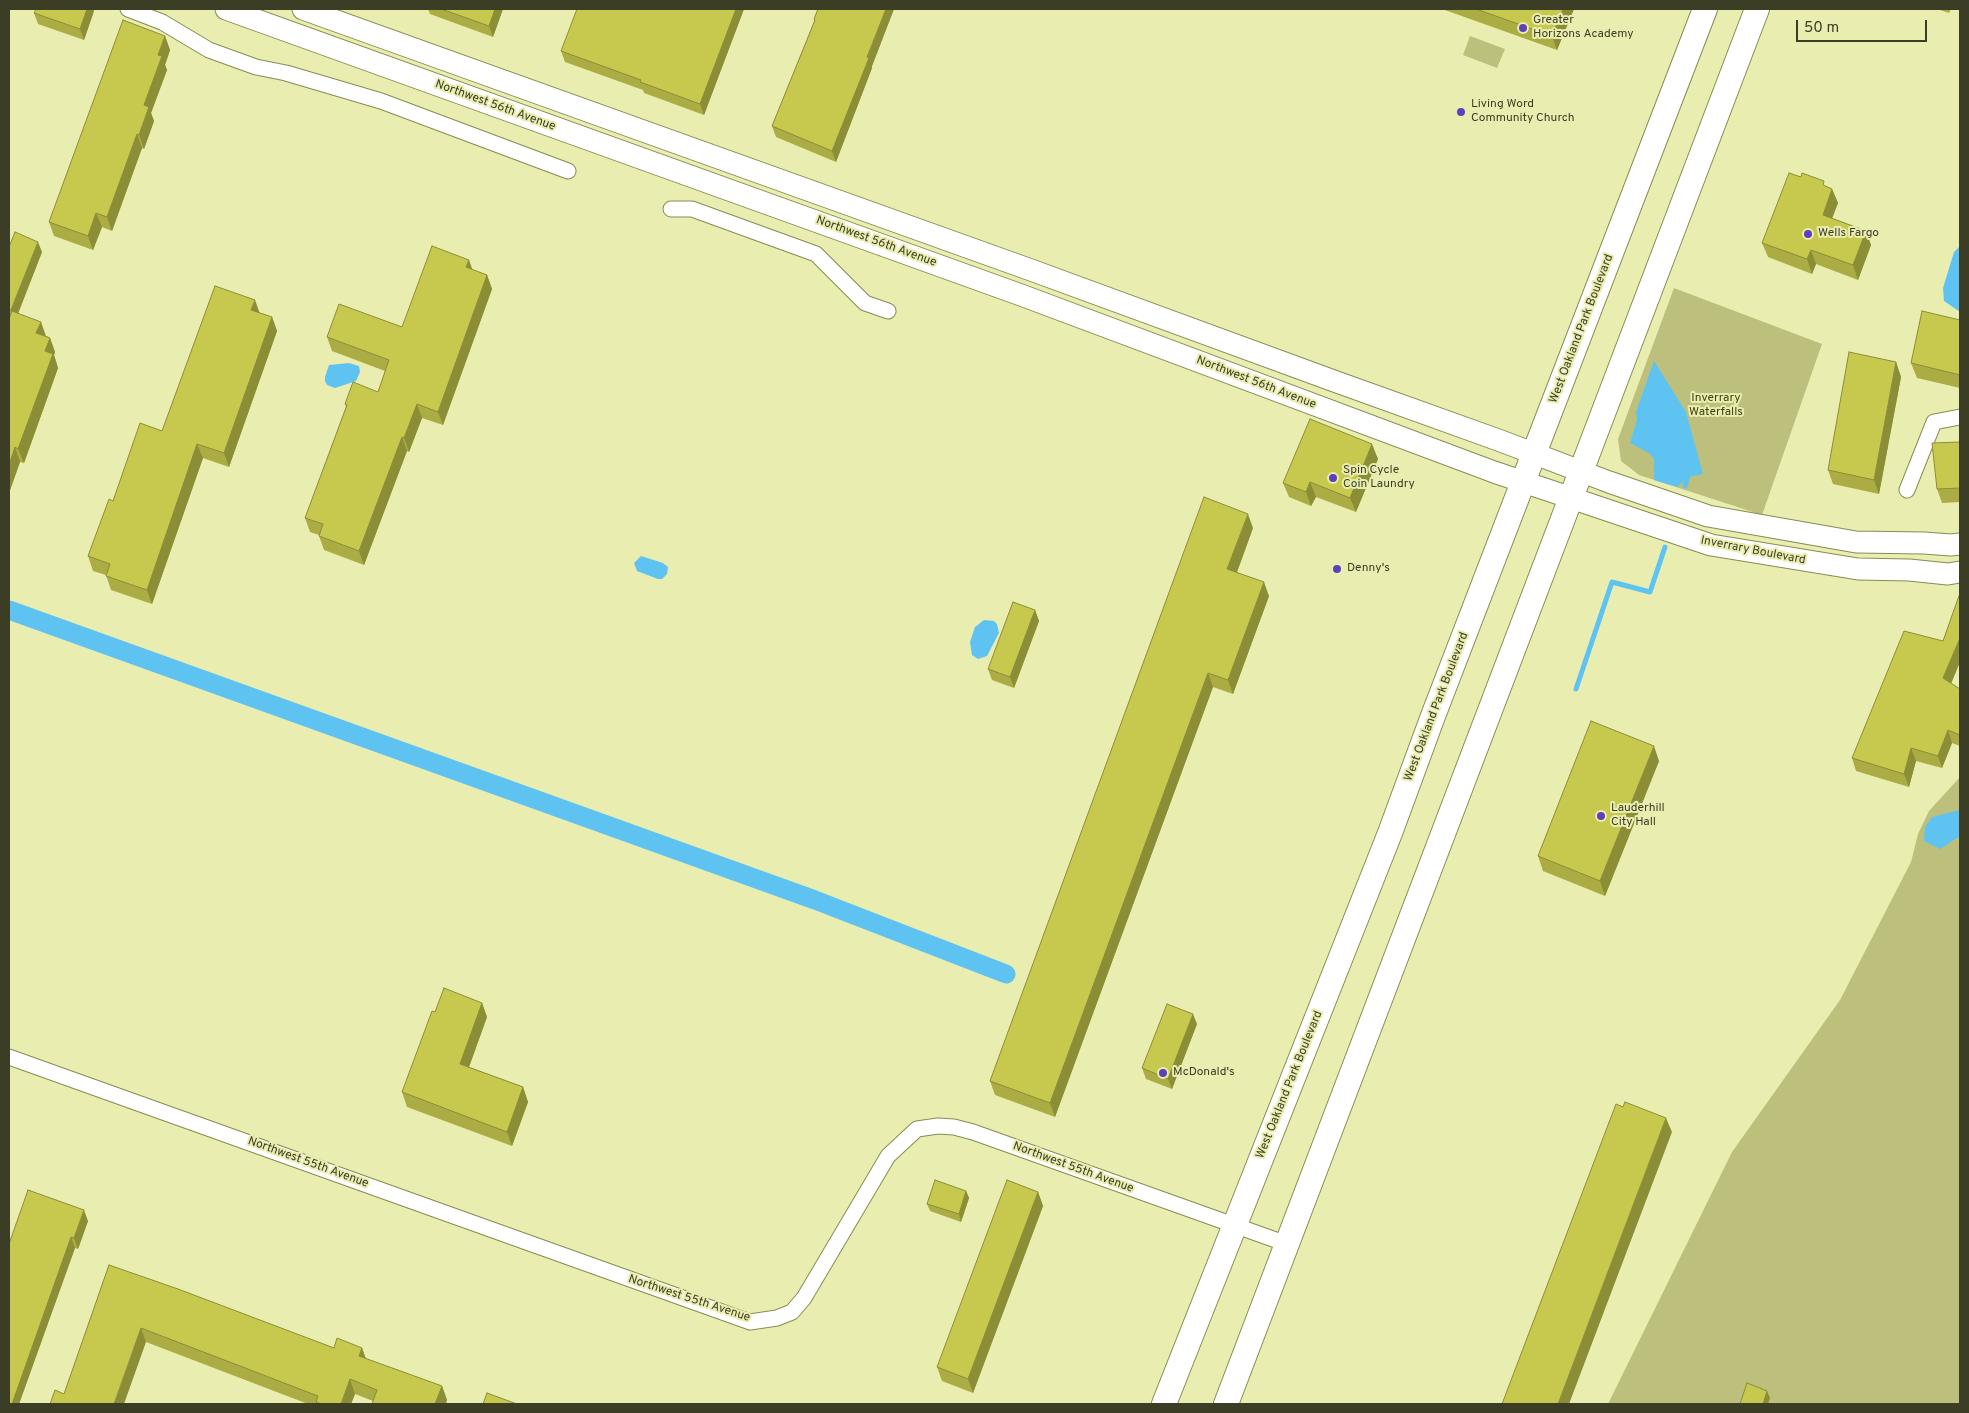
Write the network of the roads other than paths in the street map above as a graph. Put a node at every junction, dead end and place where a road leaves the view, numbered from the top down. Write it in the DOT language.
graph roads {
  1 [pos="128,9"];
  2 [pos="226,9"];
  3 [pos="303,9"];
  4 [pos="1705,9"];
  5 [pos="1757,9"];
  6 [pos="568,171"];
  7 [pos="671,209"];
  8 [pos="888,311"];
  9 [pos="1960,417"];
  10 [pos="1535,454"];
  11 [pos="1582,472"];
  12 [pos="1524,482"];
  13 [pos="1907,490"];
  14 [pos="1571,499"];
  15 [pos="1956,544"];
  16 [pos="1909,570"];
  17 [pos="1960,572"];
  18 [pos="9,1057"];
  19 [pos="1234,1227"];
  20 [pos="1287,1244"];
  21 [pos="1164,1404"];
  22 [pos="1226,1404"];
  1 -- 6 [label="street"];
  2 -- 12 [label="street, Northwest 56th Avenue"];
  3 -- 10 [label="street"];
  4 -- 10 [label="main road, West Oakland Park Boulevard"];
  5 -- 11 [label="main road"];
  7 -- 8 [label="street"];
  9 -- 13 [label="street"];
  10 -- 11 [label="street, Inverrary Boulevard"];
  10 -- 12 [label="main road, West Oakland Park Boulevard"];
  11 -- 14 [label="main road"];
  11 -- 15 [label="street, Inverrary Boulevard"];
  12 -- 14 [label="street, Inverrary Boulevard"];
  12 -- 19 [label="main road, West Oakland Park Boulevard"];
  14 -- 16 [label="street, Inverrary Boulevard"];
  14 -- 20 [label="main road"];
  15 -- 16 [label="street"];
  16 -- 17 [label="street, Inverrary Boulevard"];
  18 -- 19 [label="street, Northwest 55th Avenue"];
  19 -- 20 [label="street, Northwest 55th Avenue"];
  19 -- 21 [label="main road, West Oakland Park Boulevard"];
  20 -- 22 [label="main road"];
}
